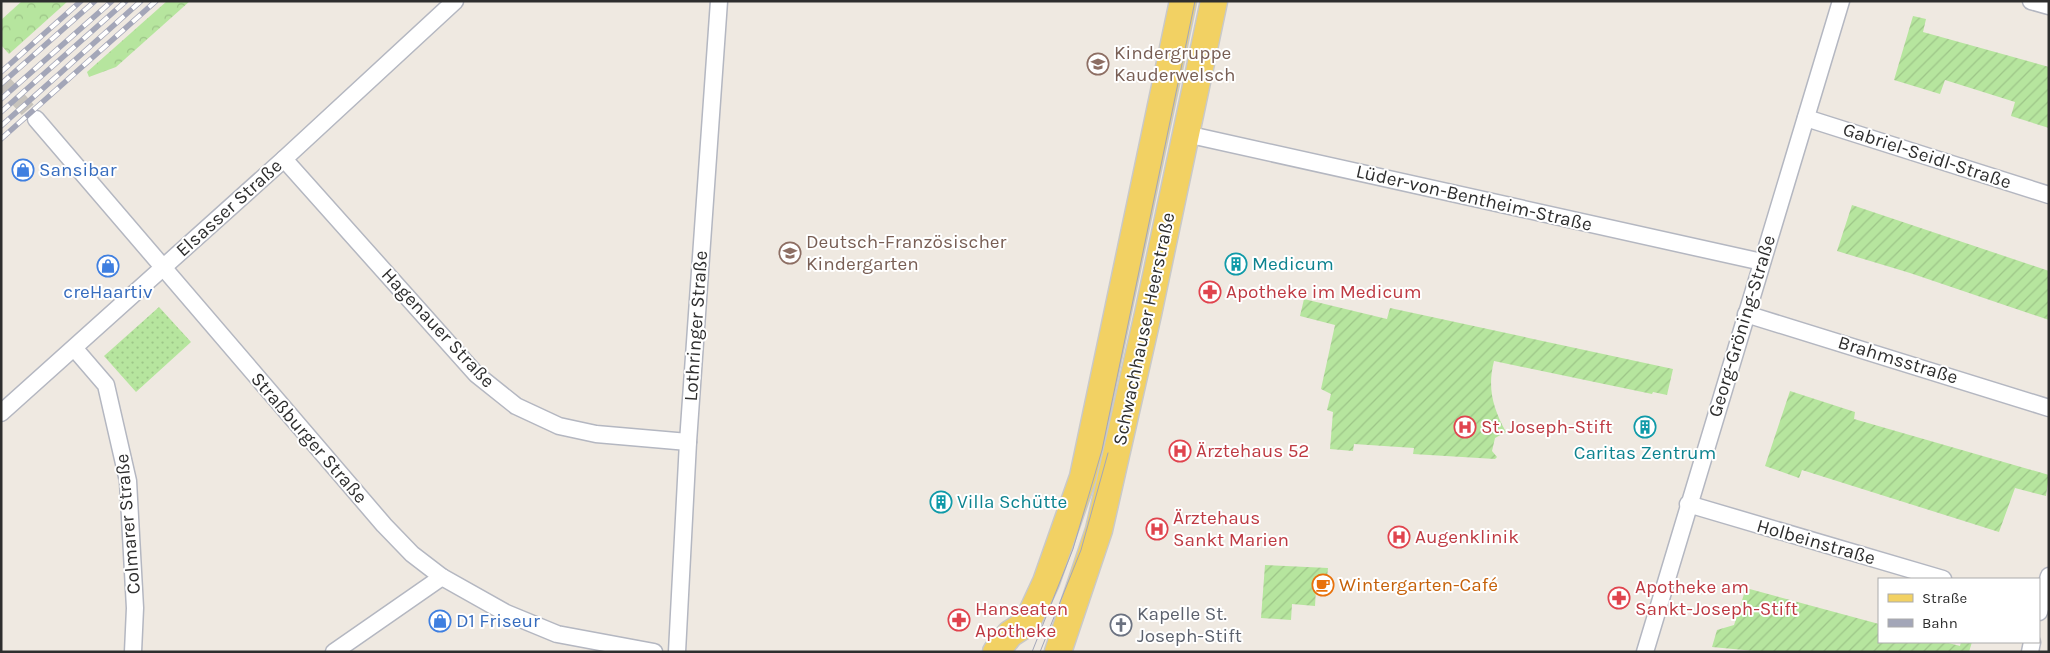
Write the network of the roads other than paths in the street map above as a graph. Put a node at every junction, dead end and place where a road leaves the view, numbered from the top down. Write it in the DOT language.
graph roads {
  1 [pos="455,1"];
  2 [pos="719,1"];
  3 [pos="1183,1"];
  4 [pos="1214,1"];
  5 [pos="1842,1"];
  6 [pos="2030,1"];
  7 [pos="2049,6"];
  8 [pos="1806,118"];
  9 [pos="36,119"];
  10 [pos="1186,134"];
  11 [pos="284,159"];
  12 [pos="2049,195"];
  13 [pos="1762,262"];
  14 [pos="163,268"];
  15 [pos="1746,314"];
  16 [pos="75,349"];
  17 [pos="2049,408"];
  18 [pos="1,413"];
  19 [pos="688,442"];
  20 [pos="1688,504"];
  21 [pos="2049,576"];
  22 [pos="442,577"];
  23 [pos="1940,578"];
  24 [pos="2040,606"];
  25 [pos="134,652"];
  26 [pos="334,652"];
  27 [pos="654,652"];
  28 [pos="676,652"];
  29 [pos="996,652"];
  30 [pos="1058,652"];
  31 [pos="1645,652"];
  1 -- 11 [label="street, Elsasser Straße"];
  2 -- 19 [label="street, Lothringer Straße"];
  3 -- 29 [label="main road, Schwachhauser Heerstraße"];
  4 -- 10 [label="main road, Schwachhauser Heerstraße"];
  5 -- 8 [label="street, Georg-Gröning-Straße"];
  6 -- 7 [label="street"];
  8 -- 12 [label="street, Gabriel-Seidl-Straße"];
  8 -- 13 [label="street, Georg-Gröning-Straße"];
  9 -- 14 [label="street, Straßburger Straße"];
  10 -- 13 [label="street, Lüder-von-Bentheim-Straße"];
  10 -- 30 [label="main road, Schwachhauser Heerstraße"];
  11 -- 14 [label="street, Elsasser Straße"];
  11 -- 19 [label="street, Hagenauer Straße"];
  13 -- 15 [label="street, Georg-Gröning-Straße"];
  14 -- 16 [label="street, Elsasser Straße"];
  14 -- 22 [label="street, Straßburger Straße"];
  15 -- 17 [label="street, Brahmsstraße"];
  15 -- 20 [label="street, Georg-Gröning-Straße"];
  16 -- 18 [label="street, Elsasser Straße"];
  16 -- 25 [label="street, Colmarer Straße"];
  19 -- 28 [label="street, Lothringer Straße"];
  20 -- 23 [label="street, Holbeinstraße"];
  20 -- 31 [label="street, Georg-Gröning-Straße"];
  21 -- 24 [label="street"];
  22 -- 26 [label="street"];
  22 -- 27 [label="street, Straßburger Straße"];
}
